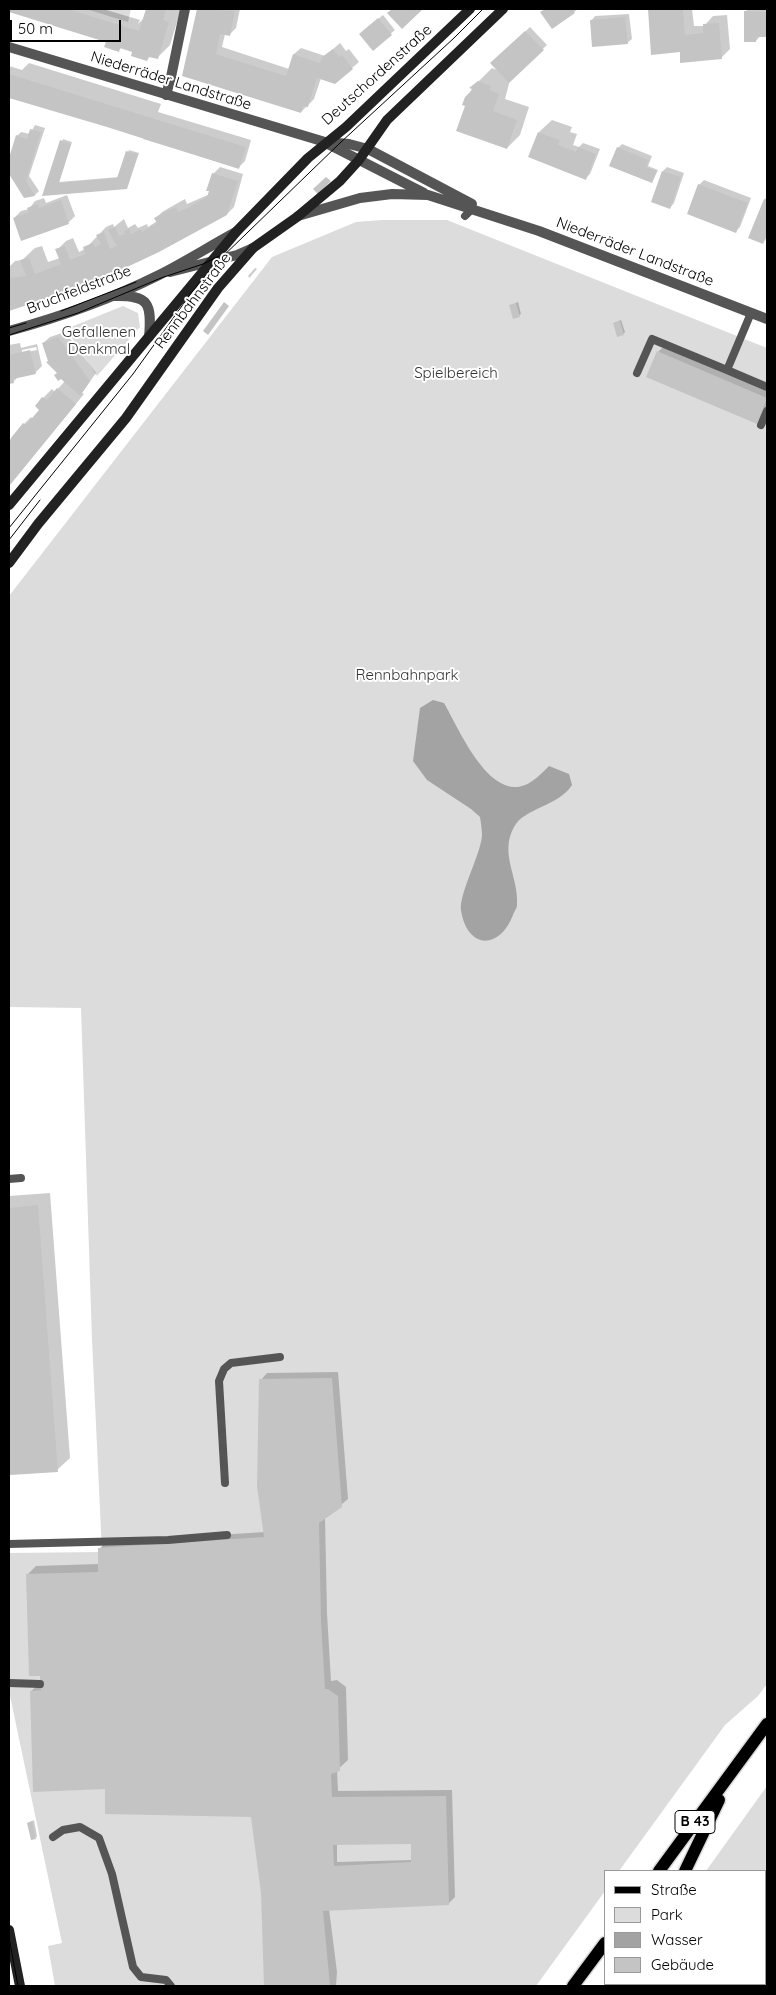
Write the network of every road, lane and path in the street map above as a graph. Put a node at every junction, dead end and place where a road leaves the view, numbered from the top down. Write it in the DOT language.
graph roads {
  1 [pos="185,9"];
  2 [pos="470,9"];
  3 [pos="503,9"];
  4 [pos="9,47"];
  5 [pos="166,95"];
  6 [pos="325,142"];
  7 [pos="368,149"];
  8 [pos="359,160"];
  9 [pos="428,195"];
  10 [pos="473,208"];
  11 [pos="490,214"];
  12 [pos="465,216"];
  13 [pos="297,217"];
  14 [pos="236,232"];
  15 [pos="252,248"];
  16 [pos="211,262"];
  17 [pos="160,274"];
  18 [pos="110,296"];
  19 [pos="751,313"];
  20 [pos="767,319"];
  21 [pos="9,331"];
  22 [pos="149,337"];
  23 [pos="727,370"];
  24 [pos="637,373"];
  25 [pos="767,387"];
  26 [pos="767,411"];
  27 [pos="761,425"];
  28 [pos="9,505"];
  29 [pos="9,563"];
  30 [pos="22,1178"];
  31 [pos="9,1179"];
  32 [pos="280,1357"];
  33 [pos="225,1482"];
  34 [pos="227,1535"];
  35 [pos="9,1544"];
  36 [pos="9,1684"];
  37 [pos="40,1684"];
  38 [pos="767,1724"];
  39 [pos="732,1773"];
  40 [pos="53,1837"];
  41 [pos="660,1870"];
  42 [pos="684,1870"];
  43 [pos="9,1930"];
  44 [pos="604,1944"];
  45 [pos="20,1986"];
  46 [pos="171,1986"];
  47 [pos="573,1986"];
  1 -- 5 [label="street"];
  2 -- 6 [label="main road, Deutschordenstraße"];
  3 -- 7 [label="main road"];
  4 -- 5 [label="street, Niederräder Landstraße"];
  5 -- 6 [label="street, Niederräder Landstraße"];
  6 -- 7 [label="street, Niederräder Landstraße"];
  6 -- 8 [label="street, Niederräder Landstraße"];
  6 -- 14 [label="main road, Rennbahnstraße"];
  7 -- 8 [label="main road, Rennbahnstraße"];
  7 -- 11 [label="street, Niederräder Landstraße"];
  8 -- 9 [label="street, Niederräder Landstraße"];
  8 -- 13 [label="main road, Rennbahnstraße"];
  9 -- 10 [label="street, Niederräder Landstraße"];
  9 -- 13 [label="street, Niederräder Landstraße"];
  10 -- 11 [label="street, Niederräder Landstraße"];
  10 -- 12 [label="lane"];
  11 -- 19 [label="street, Niederräder Landstraße"];
  13 -- 15 [label="main road, Rennbahnstraße"];
  14 -- 16 [label="main road, Rennbahnstraße"];
  14 -- 17 [label="street, Bruchfeldstraße"];
  15 -- 16 [label="street, Bruchfeldstraße"];
  15 -- 29 [label="main road, Rennbahnstraße"];
  16 -- 17 [label="street, Bruchfeldstraße"];
  16 -- 22 [label="main road, Rennbahnstraße"];
  17 -- 18 [label="street, Bruchfeldstraße"];
  18 -- 21 [label="street, Bruchfeldstraße"];
  18 -- 22 [label="street"];
  19 -- 20 [label="street, Niederräder Landstraße"];
  19 -- 23 [label="lane"];
  22 -- 28 [label="main road, Rennbahnstraße"];
  23 -- 24 [label="lane"];
  23 -- 25 [label="lane"];
  26 -- 27 [label="lane"];
  30 -- 31 [label="lane"];
  32 -- 33 [label="lane"];
  34 -- 35 [label="lane"];
  36 -- 37 [label="lane"];
  38 -- 39 [label="main road, B 43"];
  39 -- 41 [label="main road, B 43"];
  39 -- 42 [label="main road, B 43"];
  40 -- 46 [label="lane"];
  43 -- 45 [label="main road"];
  44 -- 47 [label="main road"];
}
